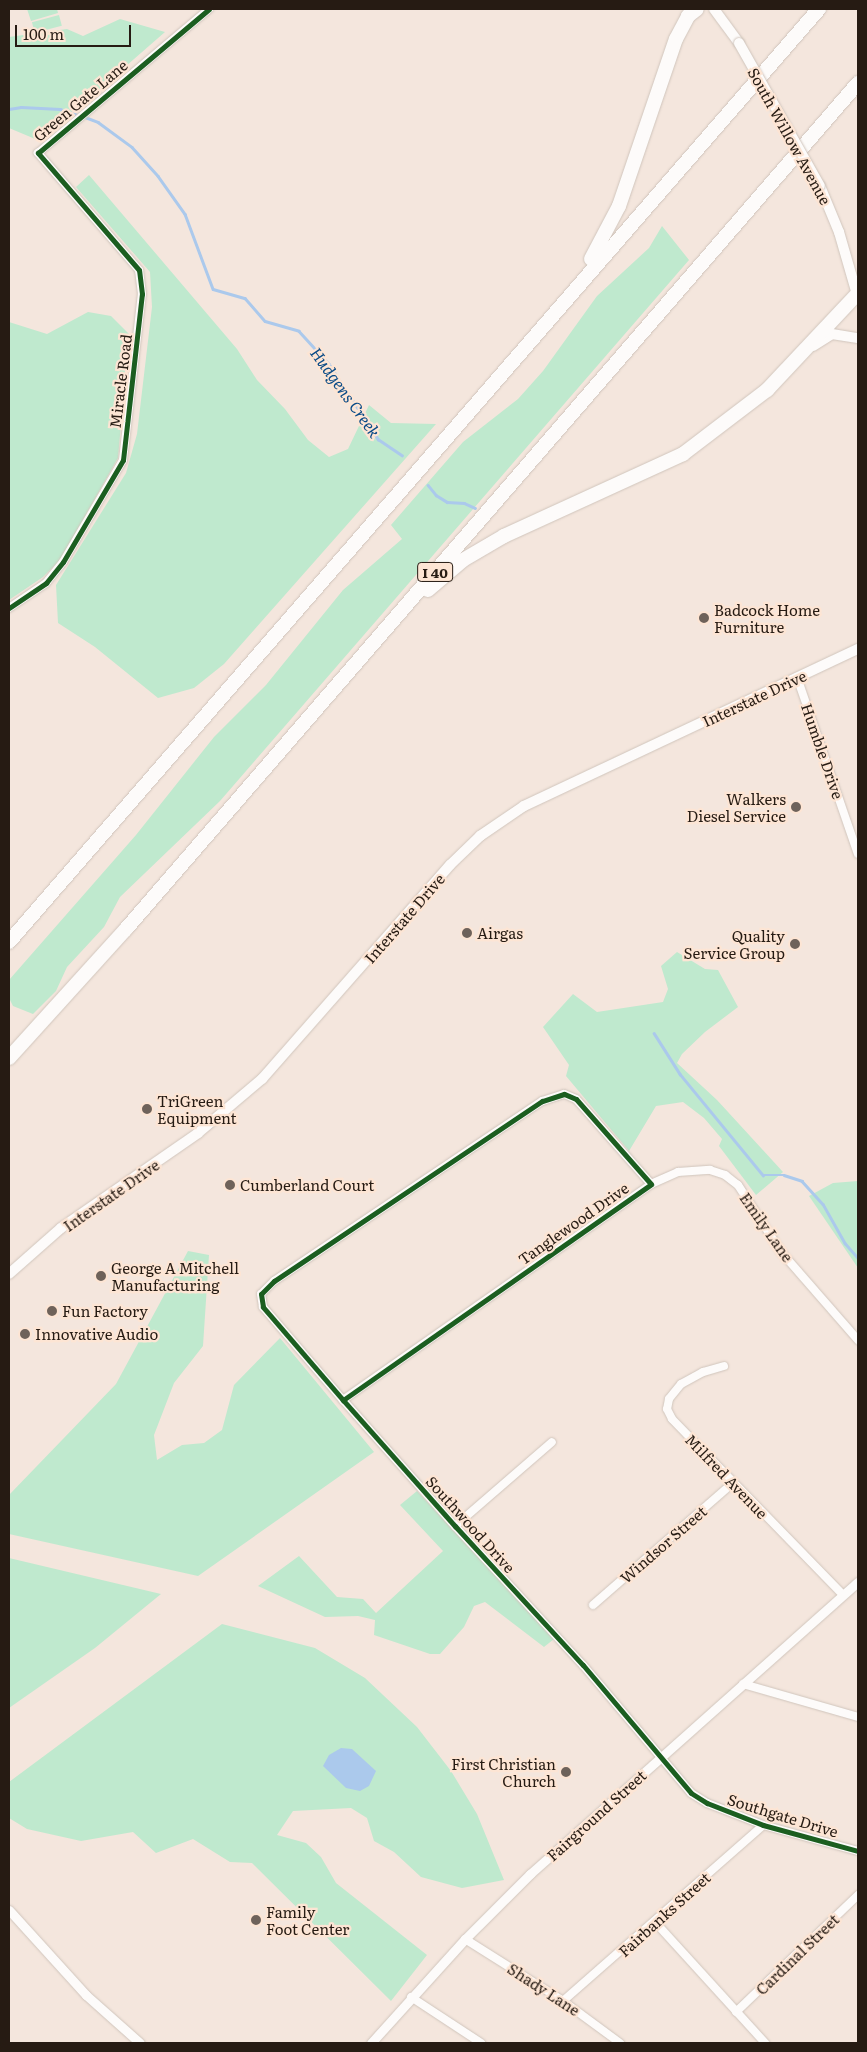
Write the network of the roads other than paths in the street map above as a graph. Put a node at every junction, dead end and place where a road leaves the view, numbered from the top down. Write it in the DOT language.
graph roads {
  1 [pos="209,9"];
  2 [pos="697,9"];
  3 [pos="714,9"];
  4 [pos="819,9"];
  5 [pos="858,83"];
  6 [pos="38,153"];
  7 [pos="858,296"];
  8 [pos="554,314"];
  9 [pos="858,338"];
  10 [pos="799,355"];
  11 [pos="9,608"];
  12 [pos="396,617"];
  13 [pos="858,649"];
  14 [pos="797,678"];
  15 [pos="858,854"];
  16 [pos="9,942"];
  17 [pos="9,1058"];
  18 [pos="651,1184"];
  19 [pos="9,1274"];
  20 [pos="263,1307"];
  21 [pos="858,1340"];
  22 [pos="724,1366"];
  23 [pos="343,1400"];
  24 [pos="552,1442"];
  25 [pos="732,1483"];
  26 [pos="455,1526"];
  27 [pos="858,1582"];
  28 [pos="843,1595"];
  29 [pos="594,1606"];
  30 [pos="743,1684"];
  31 [pos="858,1717"];
  32 [pos="662,1756"];
  33 [pos="763,1825"];
  34 [pos="858,1851"];
  35 [pos="858,1896"];
  36 [pos="9,1910"];
  37 [pos="656,1922"];
  38 [pos="465,1939"];
  39 [pos="411,1997"];
  40 [pos="563,2001"];
  41 [pos="736,2012"];
  42 [pos="375,2042"];
  43 [pos="140,2043"];
  44 [pos="481,2043"];
  45 [pos="620,2043"];
  46 [pos="765,2043"];
  1 -- 6 [label="street, Green Gate Lane"];
  2 -- 8 [label="highway"];
  3 -- 7 [label="main road, South Willow Avenue, bridge"];
  4 -- 8 [label="highway"];
  5 -- 12 [label="highway, I 40"];
  6 -- 11 [label="street, Miracle Road"];
  7 -- 10 [label="highway"];
  8 -- 16 [label="highway"];
  9 -- 10 [label="main road"];
  10 -- 12 [label="highway"];
  12 -- 17 [label="highway, I 40"];
  13 -- 14 [label="main road, Interstate Drive"];
  14 -- 15 [label="street, Humble Drive"];
  14 -- 19 [label="main road, Interstate Drive"];
  18 -- 20 [label="street, Tanglewood Drive"];
  18 -- 21 [label="street, Emily Lane"];
  18 -- 23 [label="street, Tanglewood Drive"];
  20 -- 23 [label="street, Southwood Drive"];
  22 -- 25 [label="street, Milfred Avenue"];
  23 -- 26 [label="street, Southwood Drive"];
  24 -- 26 [label="street"];
  25 -- 28 [label="street, Milfred Avenue"];
  25 -- 29 [label="street, Windsor Street"];
  26 -- 32 [label="street, Southwood Drive"];
  27 -- 28 [label="street, Fairground Street"];
  28 -- 30 [label="street, Fairground Street"];
  30 -- 31 [label="street"];
  30 -- 32 [label="street, Fairground Street"];
  32 -- 33 [label="street, Southgate Drive"];
  32 -- 38 [label="street, Fairground Street"];
  33 -- 34 [label="street, Southgate Drive"];
  33 -- 37 [label="street, Fairbanks Street"];
  35 -- 41 [label="street, Cardinal Street"];
  36 -- 43 [label="street"];
  37 -- 40 [label="street, Fairbanks Street"];
  37 -- 41 [label="street"];
  38 -- 39 [label="street, Fairground Street"];
  38 -- 40 [label="street, Shady Lane"];
  39 -- 42 [label="street, Fairground Street"];
  39 -- 44 [label="street"];
  40 -- 45 [label="street, Shady Lane"];
  41 -- 46 [label="street"];
}
